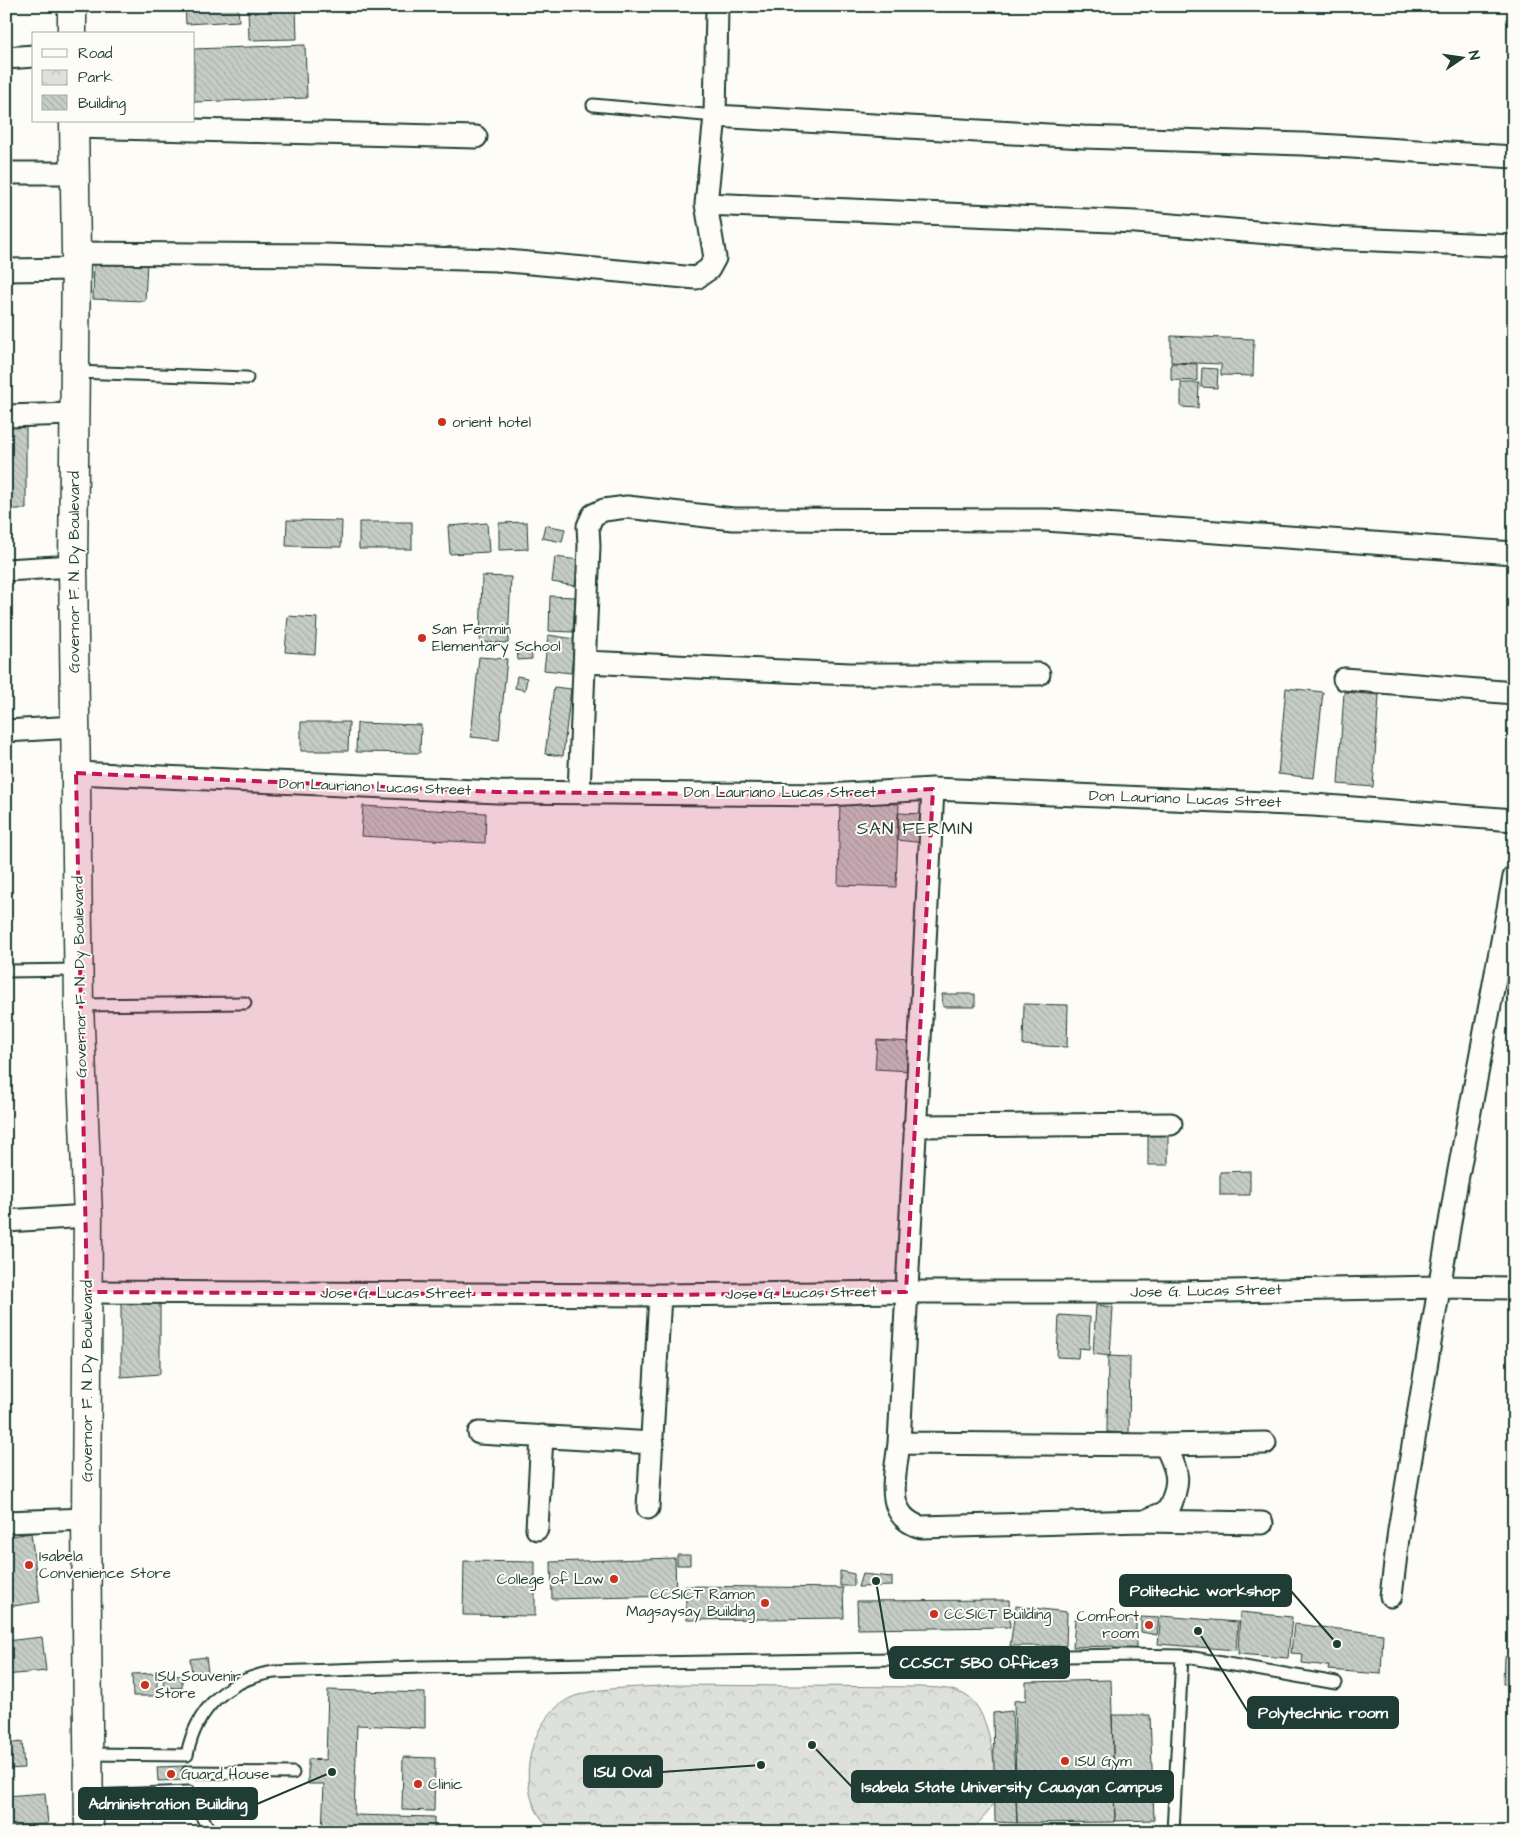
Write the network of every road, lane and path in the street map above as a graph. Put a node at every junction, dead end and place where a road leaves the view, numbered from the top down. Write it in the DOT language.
graph roads {
  1 [pos="72,6"];
  2 [pos="717,6"];
  3 [pos="72,32"];
  4 [pos="32,56"];
  5 [pos="6,58"];
  6 [pos="592,105"];
  7 [pos="715,116"];
  8 [pos="74,124"];
  9 [pos="476,137"];
  10 [pos="1514,156"];
  11 [pos="6,173"];
  12 [pos="76,173"];
  13 [pos="706,204"];
  14 [pos="1514,246"];
  15 [pos="76,261"];
  16 [pos="6,270"];
  17 [pos="75,372"];
  18 [pos="247,378"];
  19 [pos="74,414"];
  20 [pos="6,416"];
  21 [pos="1514,553"];
  22 [pos="73,566"];
  23 [pos="6,570"];
  24 [pos="584,662"];
  25 [pos="1039,674"];
  26 [pos="1344,679"];
  27 [pos="1514,693"];
  28 [pos="75,727"];
  29 [pos="6,731"];
  30 [pos="76,773"];
  31 [pos="933,789"];
  32 [pos="579,792"];
  33 [pos="1514,820"];
  34 [pos="1514,877"];
  35 [pos="79,970"];
  36 [pos="6,971"];
  37 [pos="244,1003"];
  38 [pos="79,1005"];
  39 [pos="1171,1124"];
  40 [pos="914,1126"];
  41 [pos="88,1216"];
  42 [pos="6,1221"];
  43 [pos="1439,1287"];
  44 [pos="1514,1288"];
  45 [pos="87,1292"];
  46 [pos="906,1292"];
  47 [pos="660,1295"];
  48 [pos="479,1433"];
  49 [pos="542,1436"];
  50 [pos="899,1442"];
  51 [pos="653,1443"];
  52 [pos="1265,1443"];
  53 [pos="1165,1445"];
  54 [pos="648,1508"];
  55 [pos="86,1519"];
  56 [pos="1144,1521"];
  57 [pos="6,1522"];
  58 [pos="1262,1523"];
  59 [pos="538,1529"];
  60 [pos="1390,1596"];
  61 [pos="1182,1656"];
  62 [pos="1336,1683"];
  63 [pos="88,1754"];
  64 [pos="186,1755"];
  65 [pos="188,1772"];
  66 [pos="293,1773"];
  67 [pos="188,1792"];
  68 [pos="89,1796"];
  69 [pos="89,1832"];
  70 [pos="210,1832"];
  71 [pos="1173,1832"];
  1 -- 3 [label="highway"];
  2 -- 7 [label="street"];
  4 -- 5 [label="street"];
  6 -- 7 [label="lane"];
  7 -- 10 [label="street"];
  7 -- 13 [label="street"];
  8 -- 9 [label="street"];
  8 -- 12 [label="highway, Governor F. N. Dy Boulevard"];
  11 -- 12 [label="street"];
  12 -- 15 [label="highway, Governor F. N. Dy Boulevard"];
  13 -- 14 [label="street"];
  13 -- 15 [label="street"];
  15 -- 16 [label="street"];
  15 -- 17 [label="highway, Governor F. N. Dy Boulevard"];
  17 -- 18 [label="lane"];
  17 -- 19 [label="highway, Governor F. N. Dy Boulevard"];
  19 -- 20 [label="street"];
  19 -- 22 [label="highway, Governor F. N. Dy Boulevard"];
  21 -- 24 [label="street"];
  22 -- 23 [label="street"];
  22 -- 28 [label="highway, Governor F. N. Dy Boulevard"];
  24 -- 25 [label="street"];
  24 -- 32 [label="street"];
  26 -- 27 [label="street"];
  28 -- 29 [label="street"];
  28 -- 30 [label="highway, Governor F. N. Dy Boulevard"];
  30 -- 32 [label="street, Don Lauriano Lucas Street"];
  30 -- 35 [label="highway, Governor F. N. Dy Boulevard"];
  31 -- 32 [label="street, Don Lauriano Lucas Street"];
  31 -- 33 [label="street, Don Lauriano Lucas Street"];
  31 -- 40 [label="street"];
  34 -- 43 [label="street"];
  35 -- 36 [label="lane"];
  35 -- 38 [label="highway, Governor F. N. Dy Boulevard"];
  37 -- 38 [label="lane"];
  38 -- 41 [label="highway, Governor F. N. Dy Boulevard"];
  39 -- 40 [label="street"];
  40 -- 46 [label="street"];
  41 -- 42 [label="street"];
  41 -- 45 [label="highway, Governor F. N. Dy Boulevard"];
  43 -- 44 [label="street, Jose G. Lucas Street"];
  43 -- 46 [label="street, Jose G. Lucas Street"];
  43 -- 60 [label="street"];
  45 -- 47 [label="street, Jose G. Lucas Street"];
  45 -- 55 [label="highway, Governor F. N. Dy Boulevard"];
  46 -- 47 [label="street, Jose G. Lucas Street"];
  46 -- 50 [label="street"];
  47 -- 51 [label="street"];
  48 -- 49 [label="street"];
  49 -- 51 [label="street"];
  49 -- 59 [label="street"];
  50 -- 53 [label="street"];
  50 -- 56 [label="street"];
  51 -- 54 [label="street"];
  52 -- 53 [label="street"];
  53 -- 56 [label="street"];
  55 -- 57 [label="street"];
  55 -- 63 [label="highway, Governor F. N. Dy Boulevard"];
  56 -- 58 [label="street"];
  61 -- 62 [label="lane"];
  61 -- 64 [label="lane"];
  61 -- 71 [label="lane"];
  63 -- 64 [label="lane"];
  63 -- 68 [label="highway, Governor F. N. Dy Boulevard"];
  64 -- 65 [label="lane"];
  65 -- 66 [label="lane"];
  65 -- 67 [label="lane"];
  67 -- 68 [label="lane"];
  67 -- 70 [label="lane"];
  68 -- 69 [label="highway, Governor F. N. Dy Boulevard"];
}
